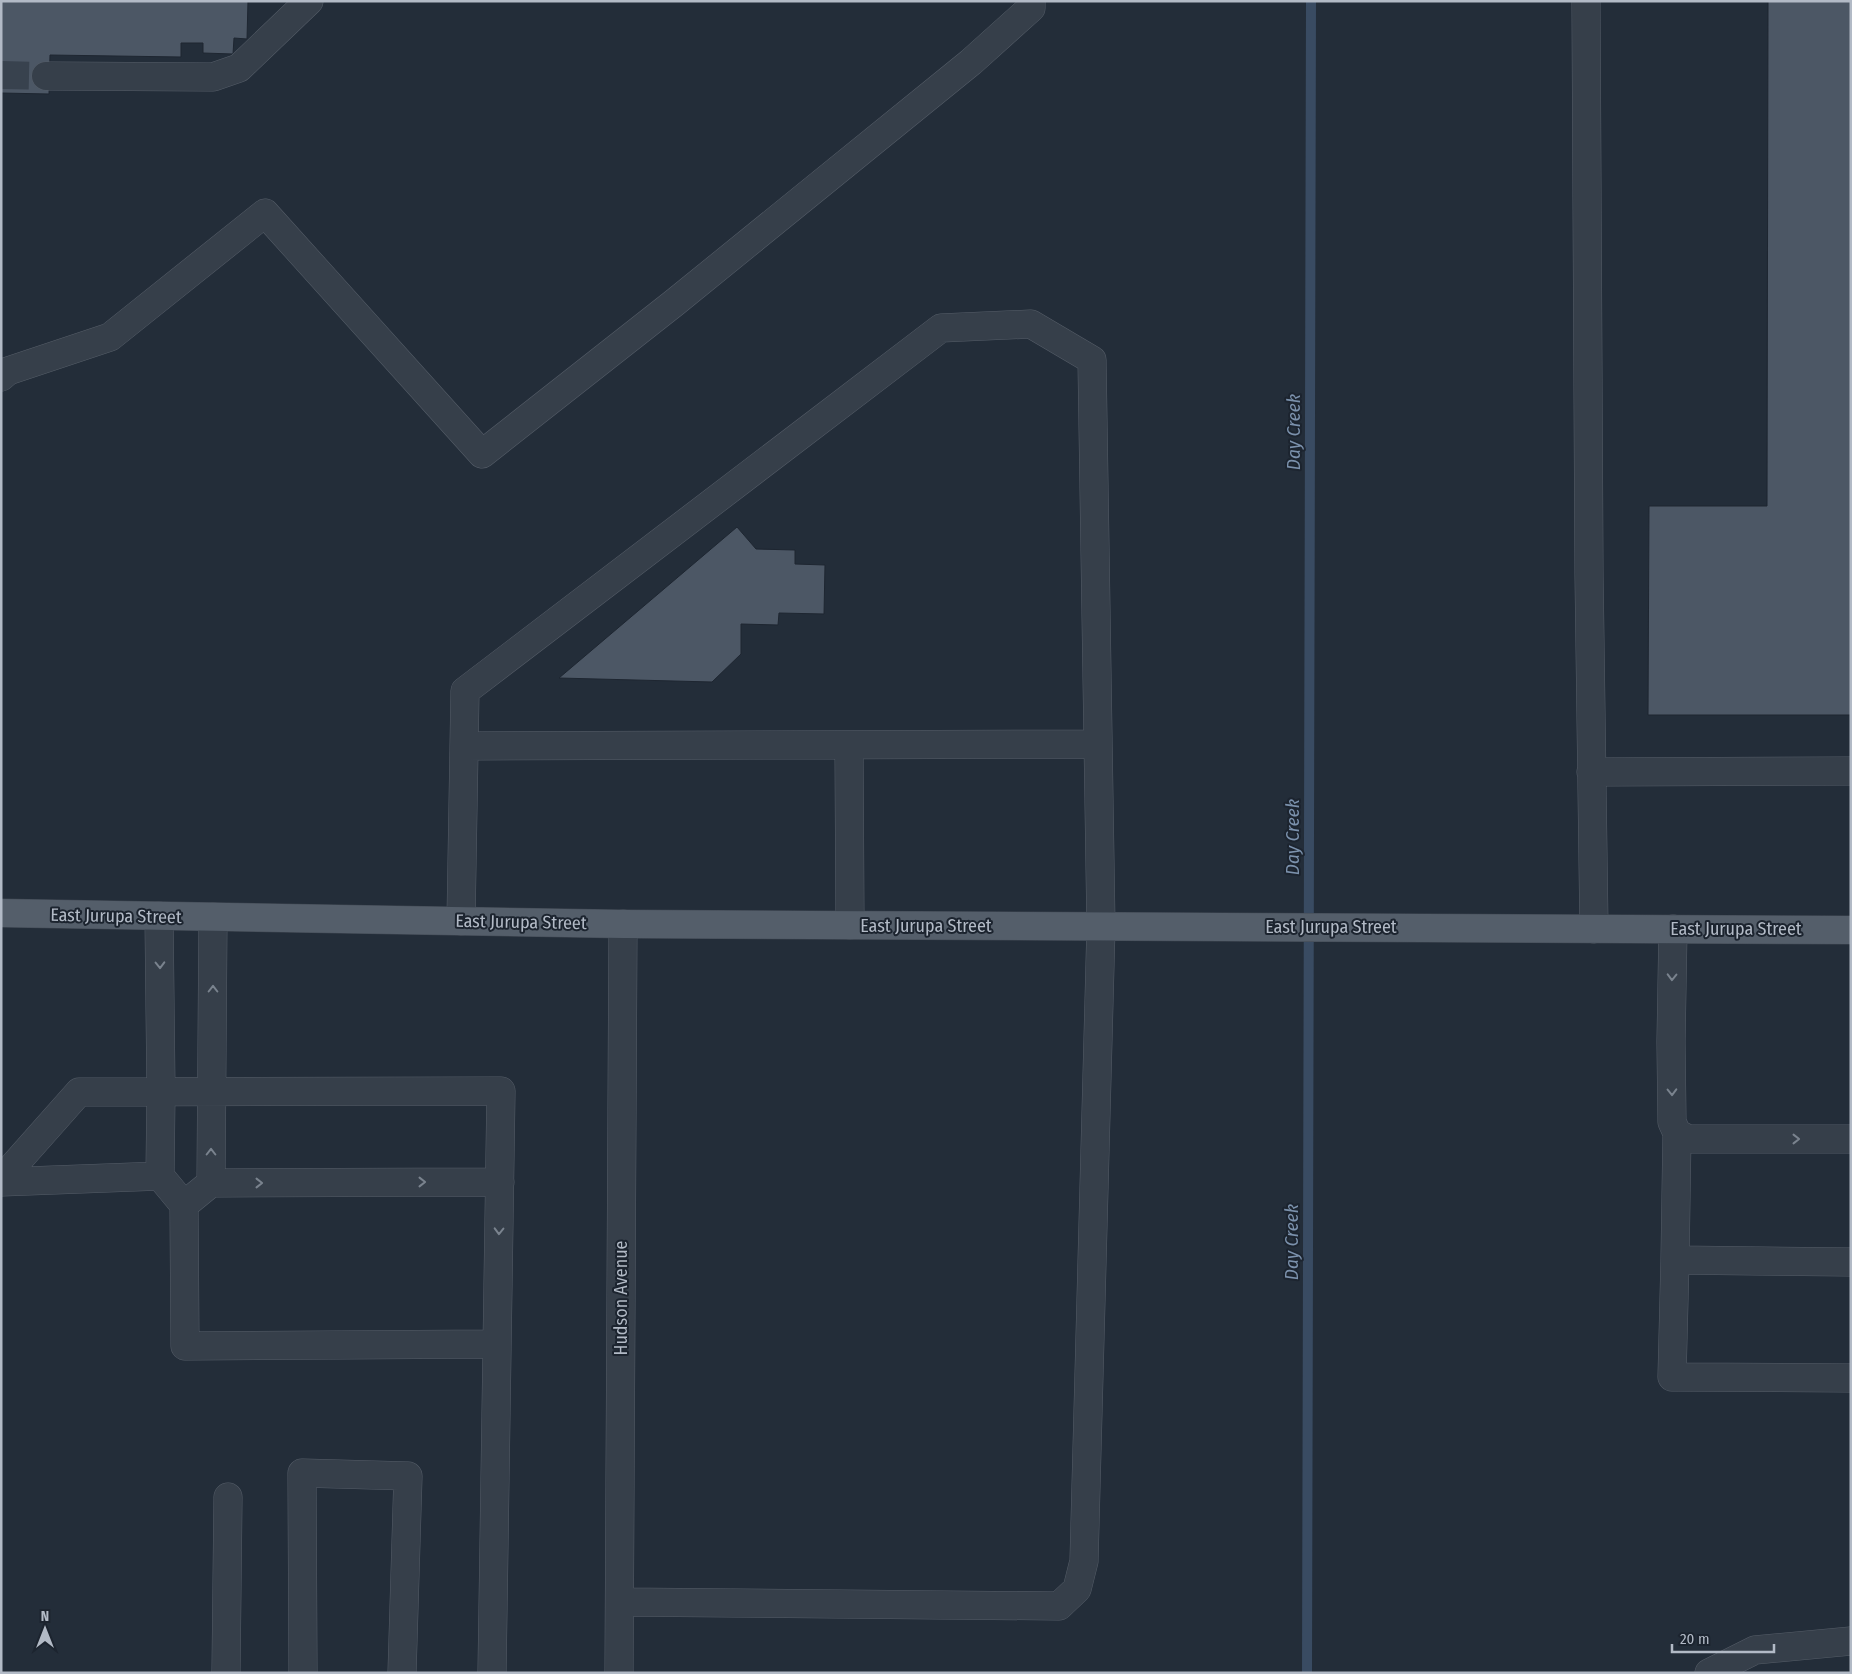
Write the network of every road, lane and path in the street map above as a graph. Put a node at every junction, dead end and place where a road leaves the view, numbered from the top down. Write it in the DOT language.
graph roads {
  1 [pos="309,1"];
  2 [pos="1031,1"];
  3 [pos="1586,1"];
  4 [pos="46,76"];
  5 [pos="1,377"];
  6 [pos="1098,744"];
  7 [pos="848,745"];
  8 [pos="464,746"];
  9 [pos="1851,771"];
  10 [pos="1591,772"];
  11 [pos="1,913"];
  12 [pos="159,916"];
  13 [pos="213,917"];
  14 [pos="461,921"];
  15 [pos="623,924"];
  16 [pos="850,925"];
  17 [pos="1101,927"];
  18 [pos="1594,929"];
  19 [pos="1673,929"];
  20 [pos="1851,930"];
  21 [pos="162,1091"];
  22 [pos="212,1092"];
  23 [pos="1678,1133"];
  24 [pos="1851,1139"];
  25 [pos="160,1176"];
  26 [pos="1,1181"];
  27 [pos="500,1182"];
  28 [pos="210,1183"];
  29 [pos="184,1205"];
  30 [pos="1675,1260"];
  31 [pos="1851,1262"];
  32 [pos="497,1344"];
  33 [pos="1851,1378"];
  34 [pos="228,1497"];
  35 [pos="620,1602"];
  36 [pos="1851,1641"];
  37 [pos="226,1673"];
  38 [pos="303,1673"];
  39 [pos="402,1673"];
  40 [pos="492,1673"];
  41 [pos="619,1673"];
  42 [pos="1708,1673"];
  1 -- 4 [label="street"];
  2 -- 5 [label="street"];
  3 -- 10 [label="street"];
  6 -- 7 [label="street"];
  6 -- 8 [label="street"];
  6 -- 17 [label="street"];
  7 -- 8 [label="street"];
  7 -- 16 [label="street"];
  8 -- 14 [label="street"];
  9 -- 10 [label="street"];
  10 -- 18 [label="street"];
  11 -- 12 [label="main road, East Jurupa Street"];
  12 -- 13 [label="main road, East Jurupa Street"];
  12 -- 21 [label="street, one-way"];
  13 -- 14 [label="main road, East Jurupa Street"];
  22 -- 13 [label="street, one-way"];
  14 -- 15 [label="main road, East Jurupa Street"];
  15 -- 16 [label="main road, East Jurupa Street"];
  15 -- 35 [label="street, Hudson Avenue"];
  16 -- 17 [label="main road, East Jurupa Street"];
  17 -- 18 [label="main road, East Jurupa Street"];
  17 -- 35 [label="street"];
  18 -- 19 [label="main road, East Jurupa Street"];
  19 -- 20 [label="main road, East Jurupa Street"];
  19 -- 23 [label="street, one-way"];
  21 -- 22 [label="street"];
  21 -- 25 [label="street"];
  21 -- 26 [label="street"];
  22 -- 27 [label="street"];
  28 -- 22 [label="street, one-way"];
  23 -- 24 [label="street, one-way"];
  23 -- 30 [label="street"];
  25 -- 26 [label="street"];
  25 -- 29 [label="street"];
  28 -- 27 [label="street, one-way"];
  27 -- 32 [label="street, one-way"];
  28 -- 29 [label="street"];
  29 -- 32 [label="street"];
  30 -- 31 [label="street"];
  30 -- 33 [label="street"];
  32 -- 40 [label="street"];
  34 -- 37 [label="street"];
  35 -- 41 [label="street, Hudson Avenue"];
  36 -- 42 [label="street"];
  38 -- 39 [label="street"];
}
